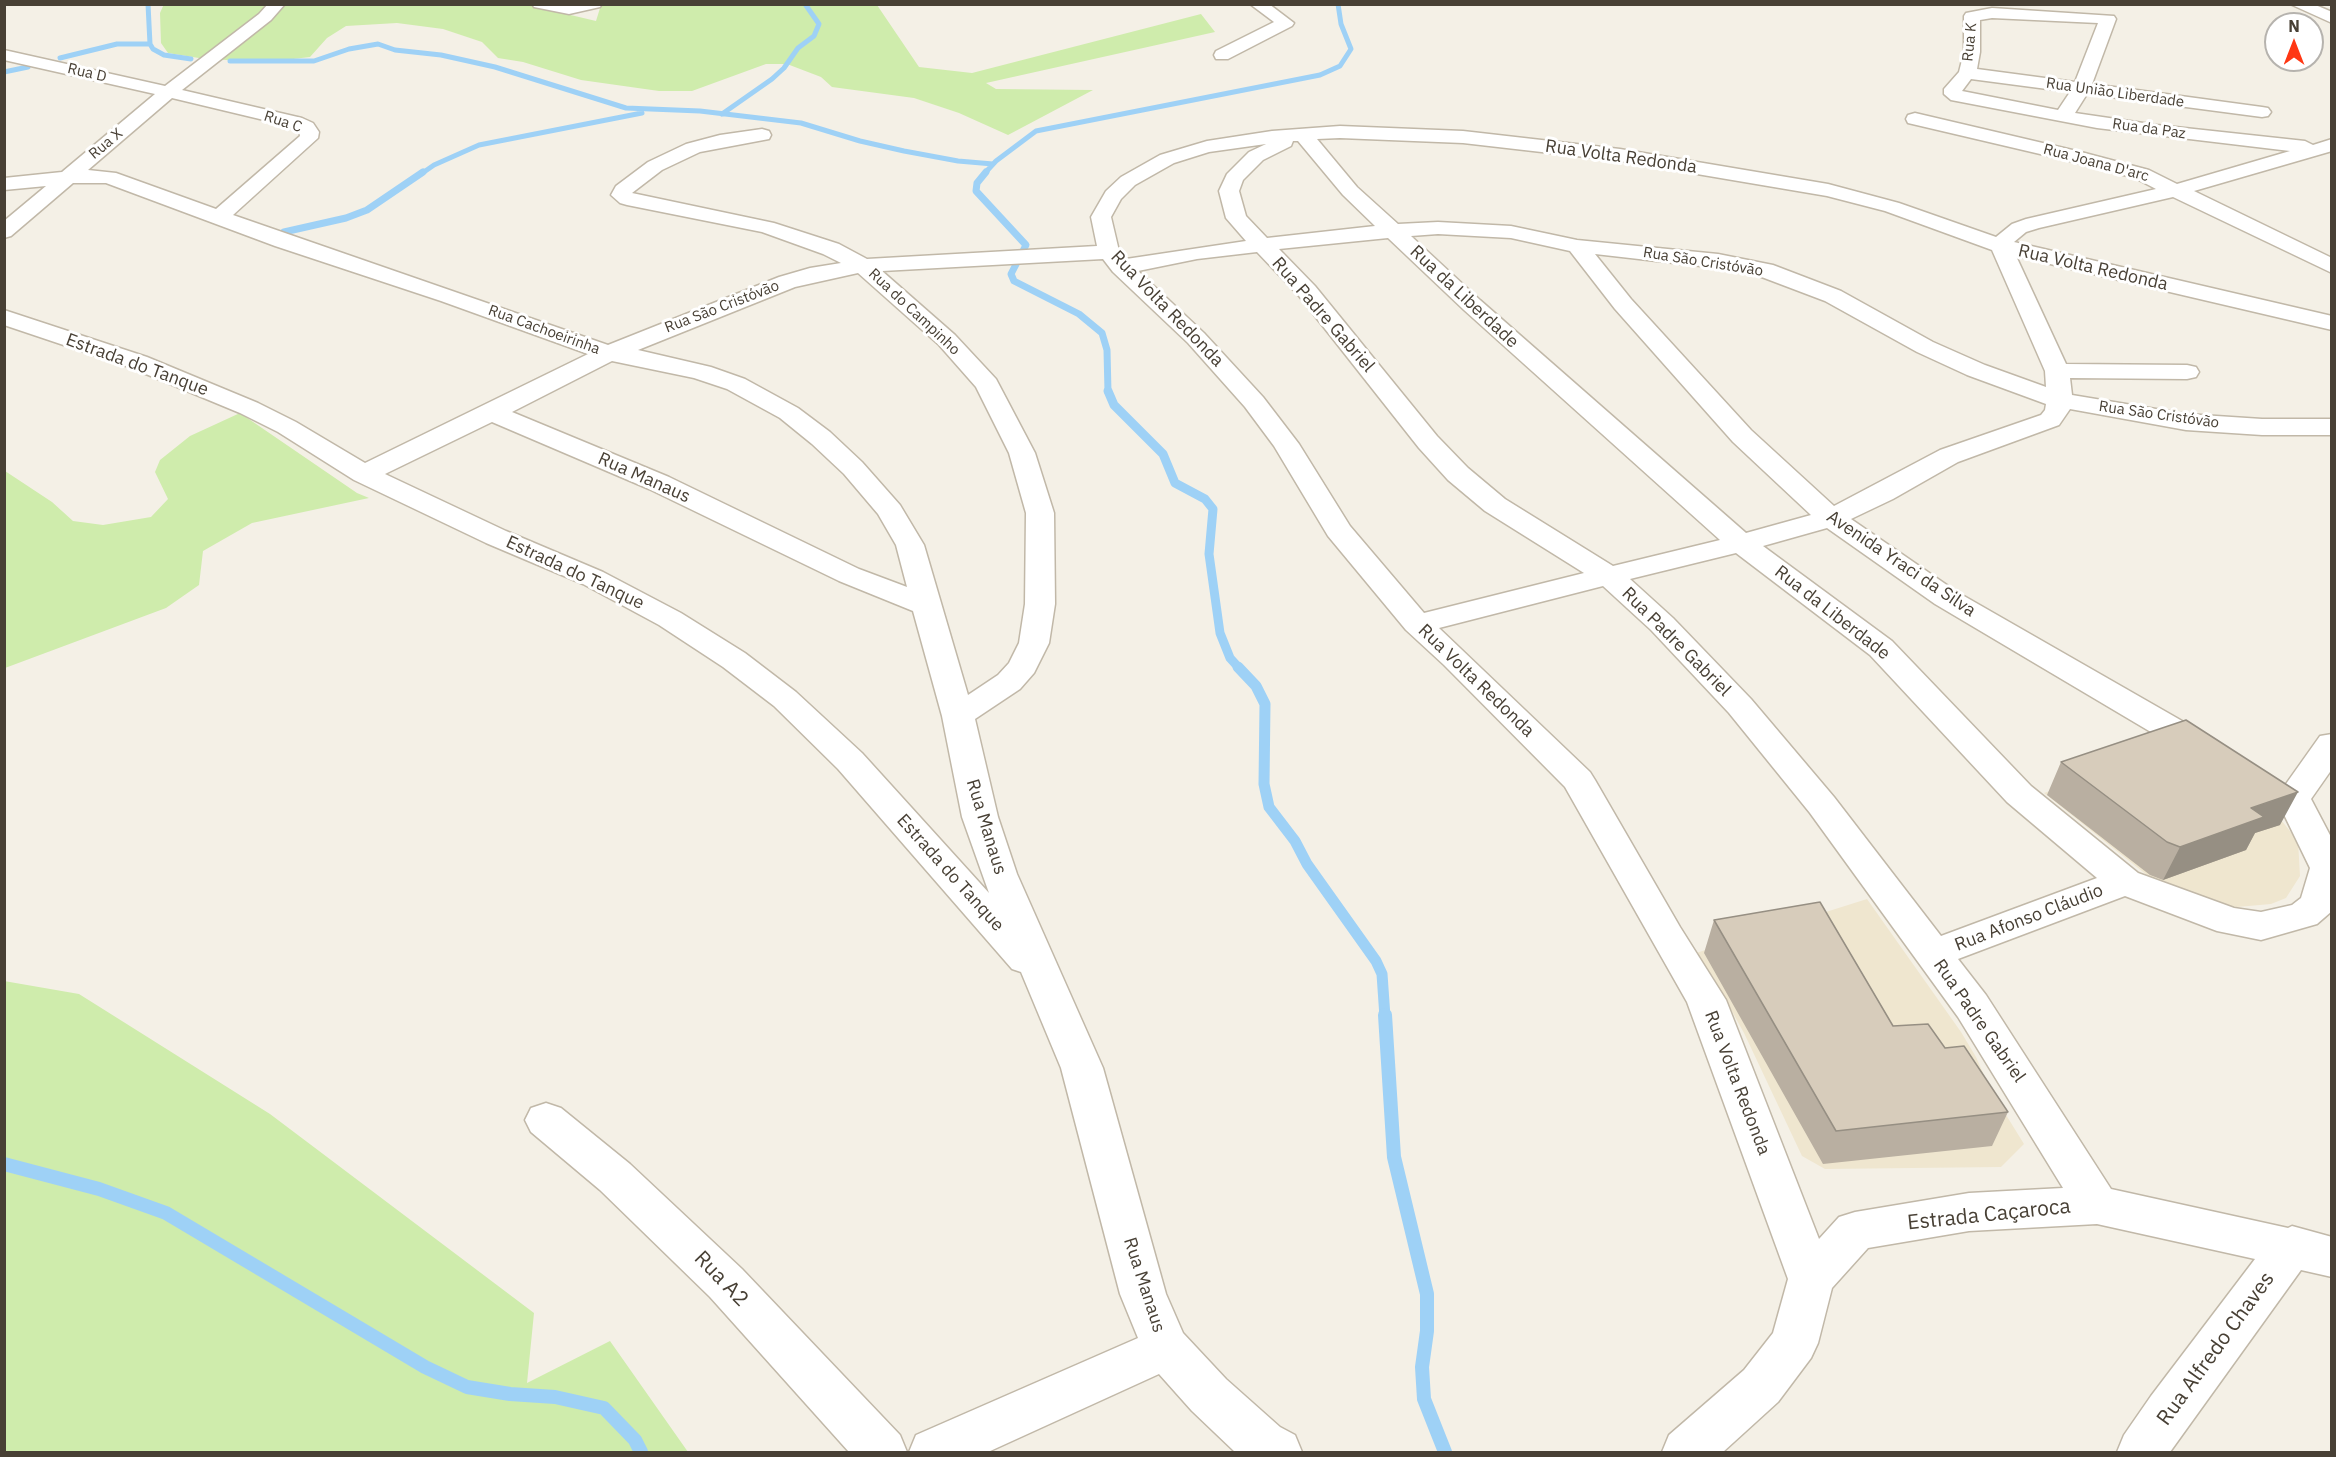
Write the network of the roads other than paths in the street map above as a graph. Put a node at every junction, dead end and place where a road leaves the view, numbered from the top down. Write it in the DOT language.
graph roads {
  1 [pos="277,4"];
  2 [pos="540,4"];
  3 [pos="1258,4"];
  4 [pos="2298,4"];
  5 [pos="593,5"];
  6 [pos="2331,18"];
  7 [pos="4,55"];
  8 [pos="1222,55"];
  9 [pos="1967,73"];
  10 [pos="2082,88"];
  11 [pos="168,92"];
  12 [pos="1968,99"];
  13 [pos="2262,112"];
  14 [pos="2063,116"];
  15 [pos="1915,119"];
  16 [pos="762,135"];
  17 [pos="1303,135"];
  18 [pos="2328,148"];
  19 [pos="67,177"];
  20 [pos="4,184"];
  21 [pos="2177,190"];
  22 [pos="219,217"];
  23 [pos="1392,231"];
  24 [pos="4,232"];
  25 [pos="1259,244"];
  26 [pos="1577,246"];
  27 [pos="2001,246"];
  28 [pos="1115,260"];
  29 [pos="863,266"];
  30 [pos="2331,267"];
  31 [pos="4,317"];
  32 [pos="2331,323"];
  33 [pos="609,353"];
  34 [pos="2057,371"];
  35 [pos="2187,372"];
  36 [pos="2060,400"];
  37 [pos="492,413"];
  38 [pos="2331,427"];
  39 [pos="364,474"];
  40 [pos="1831,518"];
  41 [pos="1742,543"];
  42 [pos="1609,576"];
  43 [pos="926,605"];
  44 [pos="1417,624"];
  45 [pos="958,716"];
  46 [pos="2331,744"];
  47 [pos="2232,764"];
  48 [pos="2125,882"];
  49 [pos="1933,954"];
  50 [pos="1043,978"];
  51 [pos="546,1120"];
  52 [pos="2097,1205"];
  53 [pos="2318,1248"];
  54 [pos="1811,1279"];
  55 [pos="1166,1348"];
  56 [pos="882,1452"];
  57 [pos="934,1452"];
  58 [pos="1276,1452"];
  59 [pos="1687,1452"];
  60 [pos="2142,1452"];
  1 -- 11 [label="street, Rua X"];
  2 -- 5 [label="street"];
  3 -- 8 [label="street"];
  4 -- 6 [label="street"];
  7 -- 11 [label="street, Rua D"];
  9 -- 10 [label="street, Rua União Liberdade"];
  9 -- 10 [label="street, Rua K"];
  9 -- 12 [label="street, Rua K"];
  10 -- 13 [label="street, Rua União Liberdade"];
  10 -- 14 [label="street"];
  11 -- 19 [label="street, Rua X"];
  11 -- 22 [label="street, Rua C"];
  12 -- 14 [label="street, Rua da Paz"];
  14 -- 18 [label="street, Rua da Paz"];
  15 -- 21 [label="street, Rua Joana D'arc"];
  16 -- 29 [label="street, Rua do Campinho"];
  17 -- 23 [label="street, Rua da Liberdade"];
  17 -- 25 [label="street, Rua Padre Gabriel"];
  17 -- 27 [label="street, Rua Volta Redonda"];
  17 -- 28 [label="street, Rua Volta Redonda"];
  18 -- 21 [label="street"];
  19 -- 20 [label="street, Rua Cachoeirinha"];
  19 -- 22 [label="street, Rua Cachoeirinha"];
  19 -- 24 [label="street, Rua X"];
  21 -- 27 [label="street"];
  21 -- 30 [label="street, Rua Joana D'arc"];
  22 -- 33 [label="street, Rua Cachoeirinha"];
  23 -- 25 [label="street, Rua São Cristóvão"];
  23 -- 26 [label="street, Rua São Cristóvão"];
  23 -- 41 [label="street, Rua da Liberdade"];
  25 -- 28 [label="street, Rua São Cristóvão"];
  25 -- 42 [label="street, Rua Padre Gabriel"];
  26 -- 36 [label="street, Rua São Cristóvão"];
  26 -- 40 [label="street, Avenida Yraci da Silva"];
  27 -- 32 [label="street, Rua Volta Redonda"];
  27 -- 34 [label="street"];
  28 -- 29 [label="street, Rua São Cristóvão"];
  28 -- 44 [label="street, Rua Volta Redonda"];
  29 -- 33 [label="street, Rua São Cristóvão"];
  29 -- 45 [label="street, Rua do Campinho"];
  31 -- 39 [label="street, Estrada do Tanque"];
  33 -- 37 [label="street, Rua São Cristóvão"];
  33 -- 43 [label="street, Rua Cachoeirinha"];
  34 -- 35 [label="street"];
  34 -- 36 [label="street"];
  36 -- 38 [label="street, Rua São Cristóvão"];
  36 -- 40 [label="street"];
  37 -- 39 [label="street, Rua São Cristóvão"];
  37 -- 43 [label="street, Rua Manaus"];
  39 -- 50 [label="street, Estrada do Tanque"];
  40 -- 41 [label="street"];
  40 -- 47 [label="street, Avenida Yraci da Silva"];
  41 -- 42 [label="street"];
  41 -- 48 [label="street, Rua da Liberdade"];
  42 -- 44 [label="street"];
  42 -- 49 [label="street, Rua Padre Gabriel"];
  43 -- 45 [label="street, Rua Manaus"];
  44 -- 54 [label="street, Rua Volta Redonda"];
  45 -- 50 [label="street, Rua Manaus"];
  46 -- 48 [label="street, Rua da Liberdade"];
  48 -- 49 [label="street, Rua Afonso Cláudio"];
  49 -- 52 [label="street, Rua Padre Gabriel"];
  50 -- 55 [label="street, Rua Manaus"];
  51 -- 56 [label="street, Rua A2"];
  52 -- 53 [label="street, Estrada Caçaroca"];
  52 -- 54 [label="street, Estrada Caçaroca"];
  53 -- 60 [label="street, Rua Alfredo Chaves"];
  54 -- 59 [label="street, Estrada Caçaroca"];
  55 -- 57 [label="street"];
  55 -- 58 [label="street, Rua Manaus"];
}
